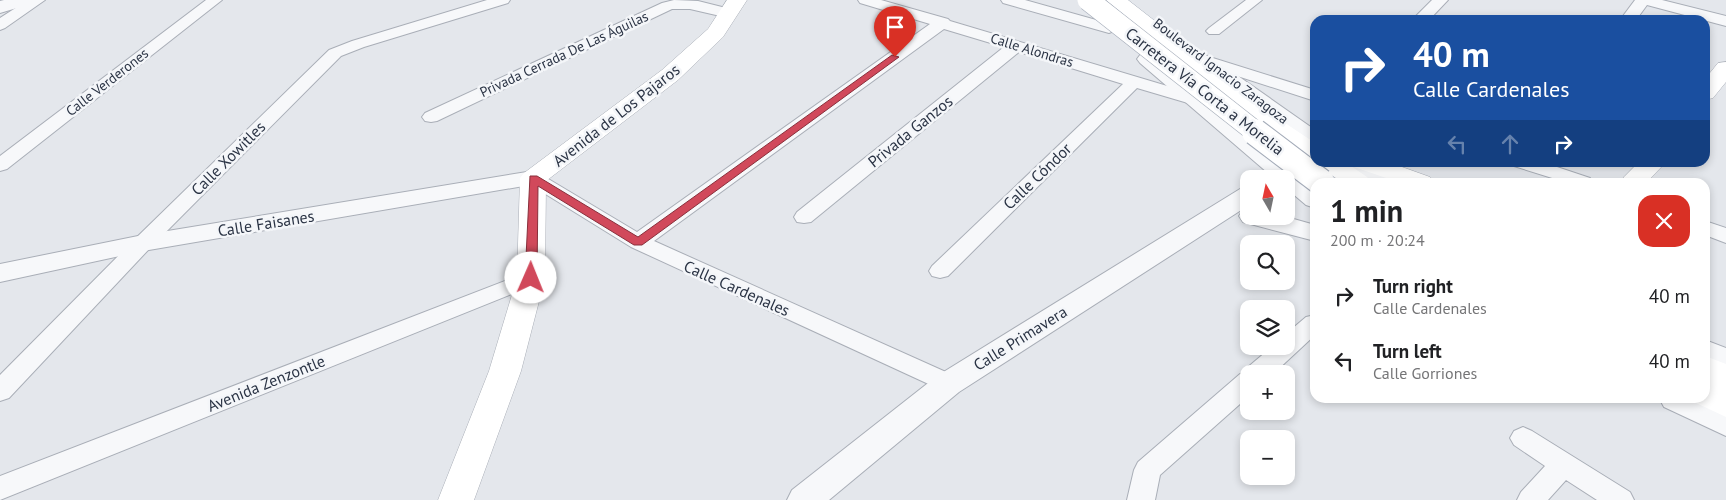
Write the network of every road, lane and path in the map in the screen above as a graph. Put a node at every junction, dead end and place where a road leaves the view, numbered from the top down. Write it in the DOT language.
graph roads {
  1 [pos="24,0"];
  2 [pos="38,0"];
  3 [pos="215,0"];
  4 [pos="503,0"];
  5 [pos="865,0"];
  6 [pos="1008,0"];
  7 [pos="1076,0"];
  8 [pos="1088,0"];
  9 [pos="1116,0"];
  10 [pos="1128,0"];
  11 [pos="1255,0"];
  12 [pos="1441,0"];
  13 [pos="1644,0"];
  14 [pos="733,6"];
  15 [pos="0,7"];
  16 [pos="1425,15"];
  17 [pos="1632,15"];
  18 [pos="1703,15"];
  19 [pos="1710,17"];
  20 [pos="1726,21"];
  21 [pos="943,22"];
  22 [pos="0,24"];
  23 [pos="1110,28"];
  24 [pos="1214,31"];
  25 [pos="1017,45"];
  26 [pos="1200,59"];
  27 [pos="1726,68"];
  28 [pos="1134,82"];
  29 [pos="1710,87"];
  30 [pos="1310,94"];
  31 [pos="1198,101"];
  32 [pos="431,117"];
  33 [pos="1310,136"];
  34 [pos="1310,151"];
  35 [pos="1310,162"];
  36 [pos="0,165"];
  37 [pos="1336,167"];
  38 [pos="1357,167"];
  39 [pos="1378,167"];
  40 [pos="1536,167"];
  41 [pos="1649,167"];
  42 [pos="1272,170"];
  43 [pos="1294,170"];
  44 [pos="533,178"];
  45 [pos="1316,178"];
  46 [pos="1352,178"];
  47 [pos="1375,178"];
  48 [pos="1409,178"];
  49 [pos="1571,178"];
  50 [pos="1637,178"];
  51 [pos="1295,187"];
  52 [pos="1310,197"];
  53 [pos="1240,199"];
  54 [pos="1219,212"];
  55 [pos="1240,215"];
  56 [pos="804,217"];
  57 [pos="1284,225"];
  58 [pos="1710,230"];
  59 [pos="1310,232"];
  60 [pos="1726,236"];
  61 [pos="638,242"];
  62 [pos="143,243"];
  63 [pos="940,271"];
  64 [pos="0,273"];
  65 [pos="531,278"];
  66 [pos="1310,327"];
  67 [pos="1710,353"];
  68 [pos="1726,361"];
  69 [pos="1267,365"];
  70 [pos="1710,370"];
  71 [pos="1726,378"];
  72 [pos="948,384"];
  73 [pos="1240,389"];
  74 [pos="0,391"];
  75 [pos="1710,396"];
  76 [pos="1685,403"];
  77 [pos="1726,404"];
  78 [pos="1726,423"];
  79 [pos="1524,438"];
  80 [pos="1564,464"];
  81 [pos="0,488"];
  82 [pos="456,500"];
  83 [pos="804,500"];
  84 [pos="1141,500"];
  85 [pos="1531,500"];
  86 [pos="1620,500"];
  1 -- 15 [label="street"];
  2 -- 22 [label="street"];
  3 -- 36 [label="street, Calle Verderones"];
  4 -- 62 [label="street, Calle Xowitles"];
  5 -- 21 [label="street, Calle Alondras"];
  6 -- 23 [label="street"];
  7 -- 23 [label="street"];
  8 -- 45 [label="main road, Carretera Vía Corta a Morelia, bridge"];
  9 -- 34 [label="main road, Carretera Vía Corta a Morelia"];
  10 -- 26 [label="street, Boulevard Ignacio Zaragoza"];
  11 -- 24 [label="street"];
  12 -- 16 [label="street"];
  13 -- 17 [label="street"];
  13 -- 18 [label="street"];
  14 -- 32 [label="street, Privada Cerrada De Las Águilas"];
  14 -- 44 [label="main road, Avenida de Los Pajaros"];
  19 -- 20 [label="street"];
  21 -- 25 [label="street, Calle Alondras"];
  21 -- 61 [label="street"];
  23 -- 31 [label="street"];
  25 -- 28 [label="street, Calle Alondras"];
  25 -- 56 [label="street, Privada Ganzos"];
  26 -- 30 [label="street"];
  26 -- 33 [label="street, Boulevard Ignacio Zaragoza"];
  27 -- 29 [label="main road"];
  28 -- 31 [label="street, Calle Alondras"];
  28 -- 63 [label="street, Calle Cóndor"];
  31 -- 42 [label="street"];
  35 -- 43 [label="street"];
  37 -- 46 [label="main road"];
  38 -- 47 [label="street"];
  39 -- 48 [label="main road"];
  40 -- 49 [label="street"];
  41 -- 50 [label="main road"];
  44 -- 61 [label="street, Calle Cardenales"];
  44 -- 62 [label="street, Calle Faisanes"];
  44 -- 65 [label="main road"];
  51 -- 52 [label="street"];
  53 -- 54 [label="street, Calle Primavera"];
  54 -- 55 [label="street"];
  54 -- 72 [label="street, Calle Primavera"];
  57 -- 59 [label="street"];
  58 -- 60 [label="street"];
  61 -- 72 [label="street, Calle Cardenales"];
  62 -- 64 [label="street, Calle Faisanes"];
  62 -- 74 [label="street, Calle Xowitles"];
  65 -- 81 [label="street, Avenida Zenzontle"];
  65 -- 82 [label="main road"];
  66 -- 69 [label="street"];
  67 -- 68 [label="street"];
  70 -- 71 [label="main road"];
  72 -- 83 [label="street, Calle Primavera"];
  73 -- 84 [label="street"];
  75 -- 77 [label="main road"];
  76 -- 78 [label="street"];
  79 -- 80 [label="street"];
  80 -- 85 [label="street"];
  80 -- 86 [label="street"];
}
